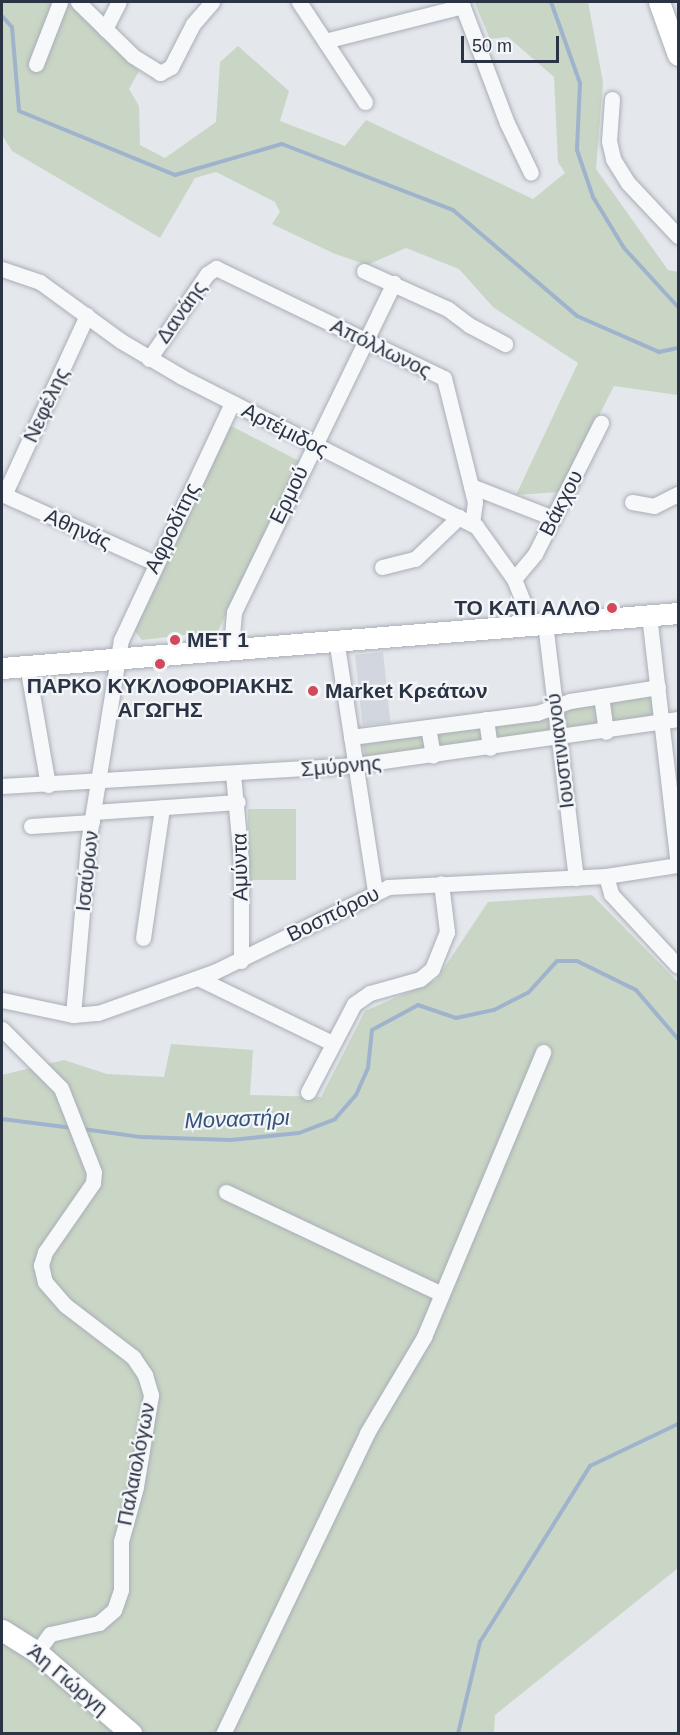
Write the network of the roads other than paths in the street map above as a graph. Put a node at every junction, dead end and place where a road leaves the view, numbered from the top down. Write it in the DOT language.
graph roads {
  1 [pos="60,2"];
  2 [pos="78,2"];
  3 [pos="119,2"];
  4 [pos="212,2"];
  5 [pos="299,2"];
  6 [pos="659,2"];
  7 [pos="462,4"];
  8 [pos="105,29"];
  9 [pos="325,41"];
  10 [pos="678,55"];
  11 [pos="36,64"];
  12 [pos="612,99"];
  13 [pos="365,102"];
  14 [pos="531,173"];
  15 [pos="678,236"];
  16 [pos="2,268"];
  17 [pos="216,268"];
  18 [pos="363,271"];
  19 [pos="394,283"];
  20 [pos="87,315"];
  21 [pos="366,340"];
  22 [pos="505,344"];
  23 [pos="149,359"];
  24 [pos="232,403"];
  25 [pos="601,423"];
  26 [pos="314,446"];
  27 [pos="471,486"];
  28 [pos="3,494"];
  29 [pos="678,494"];
  30 [pos="632,502"];
  31 [pos="553,518"];
  32 [pos="465,520"];
  33 [pos="155,564"];
  34 [pos="382,567"];
  35 [pos="514,579"];
  36 [pos="678,613"];
  37 [pos="649,615"];
  38 [pos="539,624"];
  39 [pos="336,639"];
  40 [pos="231,647"];
  41 [pos="118,656"];
  42 [pos="27,665"];
  43 [pos="2,668"];
  44 [pos="658,687"];
  45 [pos="601,696"];
  46 [pos="555,706"];
  47 [pos="486,719"];
  48 [pos="678,719"];
  49 [pos="662,722"];
  50 [pos="428,727"];
  51 [pos="606,732"];
  52 [pos="351,736"];
  53 [pos="559,738"];
  54 [pos="490,748"];
  55 [pos="433,756"];
  56 [pos="355,765"];
  57 [pos="233,774"];
  58 [pos="99,784"];
  59 [pos="48,785"];
  60 [pos="2,786"];
  61 [pos="238,802"];
  62 [pos="162,807"];
  63 [pos="93,817"];
  64 [pos="31,826"];
  65 [pos="678,865"];
  66 [pos="606,876"];
  67 [pos="576,878"];
  68 [pos="441,883"];
  69 [pos="375,891"];
  70 [pos="143,938"];
  71 [pos="241,961"];
  72 [pos="678,966"];
  73 [pos="198,978"];
  74 [pos="2,1000"];
  75 [pos="73,1015"];
  76 [pos="2,1029"];
  77 [pos="332,1043"];
  78 [pos="543,1052"];
  79 [pos="308,1092"];
  80 [pos="226,1192"];
  81 [pos="440,1293"];
  82 [pos="2,1630"];
  83 [pos="37,1652"];
  84 [pos="132,1734"];
  85 [pos="224,1734"];
  1 -- 11 [label="street"];
  2 -- 8 [label="street"];
  3 -- 8 [label="street"];
  4 -- 8 [label="street"];
  5 -- 9 [label="street"];
  6 -- 10 [label="main road"];
  7 -- 9 [label="street"];
  7 -- 14 [label="street"];
  9 -- 13 [label="street"];
  12 -- 15 [label="street"];
  16 -- 20 [label="street, Αρτέμιδος"];
  17 -- 21 [label="street, Απόλλωνος"];
  17 -- 23 [label="street, Δανάης"];
  18 -- 19 [label="street"];
  19 -- 21 [label="street, Ερμού"];
  19 -- 22 [label="street"];
  20 -- 23 [label="street, Αρτέμιδος"];
  20 -- 28 [label="street, Νεφέλης"];
  21 -- 26 [label="street, Ερμού"];
  21 -- 27 [label="street, Απόλλωνος"];
  23 -- 24 [label="street, Αρτέμιδος"];
  24 -- 26 [label="street, Αρτέμιδος"];
  24 -- 33 [label="street, Αφροδίτης"];
  25 -- 31 [label="street, Βάκχου"];
  26 -- 32 [label="street, Αρτέμιδος"];
  26 -- 40 [label="street, Ερμού"];
  27 -- 31 [label="street"];
  27 -- 32 [label="street, Απόλλωνος"];
  28 -- 33 [label="street, Αθηνάς"];
  29 -- 30 [label="street"];
  31 -- 35 [label="street, Βάκχου"];
  32 -- 34 [label="street"];
  32 -- 35 [label="street, Αρτέμιδος"];
  33 -- 41 [label="street, Αφροδίτης"];
  35 -- 38 [label="street, Αρτέμιδος"];
  36 -- 37 [label="main road"];
  37 -- 38 [label="main road"];
  37 -- 44 [label="street"];
  38 -- 39 [label="main road"];
  38 -- 46 [label="street, Ιουστινιανού"];
  39 -- 40 [label="main road"];
  39 -- 52 [label="street"];
  40 -- 41 [label="main road"];
  41 -- 42 [label="main road"];
  41 -- 58 [label="street, Ισαύρων"];
  42 -- 43 [label="main road"];
  42 -- 59 [label="street"];
  44 -- 45 [label="street"];
  44 -- 49 [label="street"];
  45 -- 46 [label="street"];
  45 -- 51 [label="street"];
  46 -- 47 [label="street"];
  46 -- 53 [label="street, Ιουστινιανού"];
  47 -- 50 [label="street"];
  47 -- 54 [label="street"];
  48 -- 49 [label="street, Σμύρνης"];
  49 -- 51 [label="street, Σμύρνης"];
  49 -- 65 [label="street"];
  50 -- 52 [label="street"];
  50 -- 55 [label="street"];
  51 -- 53 [label="street, Σμύρνης"];
  52 -- 56 [label="street"];
  53 -- 54 [label="street, Σμύρνης"];
  53 -- 67 [label="street, Ιουστινιανού"];
  54 -- 55 [label="street, Σμύρνης"];
  55 -- 56 [label="street, Σμύρνης"];
  56 -- 57 [label="street, Σμύρνης"];
  56 -- 69 [label="street"];
  57 -- 58 [label="street, Σμύρνης"];
  57 -- 61 [label="street, Αμύντα"];
  58 -- 59 [label="street, Σμύρνης"];
  58 -- 63 [label="street, Ισαύρων"];
  59 -- 60 [label="street, Σμύρνης"];
  61 -- 62 [label="street"];
  61 -- 71 [label="street, Αμύντα"];
  62 -- 63 [label="street"];
  62 -- 70 [label="street"];
  63 -- 64 [label="street"];
  63 -- 75 [label="street, Ισαύρων"];
  65 -- 66 [label="street, Βοσπόρου"];
  66 -- 67 [label="street, Βοσπόρου"];
  66 -- 72 [label="street"];
  67 -- 68 [label="street, Βοσπόρου"];
  68 -- 69 [label="street, Βοσπόρου"];
  68 -- 77 [label="street"];
  69 -- 71 [label="street, Βοσπόρου"];
  71 -- 73 [label="street, Βοσπόρου"];
  73 -- 75 [label="street, Βοσπόρου"];
  73 -- 77 [label="street"];
  74 -- 75 [label="street"];
  76 -- 83 [label="street, Παλαιολόγων"];
  77 -- 79 [label="street"];
  78 -- 81 [label="street"];
  80 -- 81 [label="street"];
  81 -- 85 [label="street"];
  82 -- 83 [label="main road, Άη Γιώργη"];
  83 -- 84 [label="main road, Άη Γιώργη"];
}
